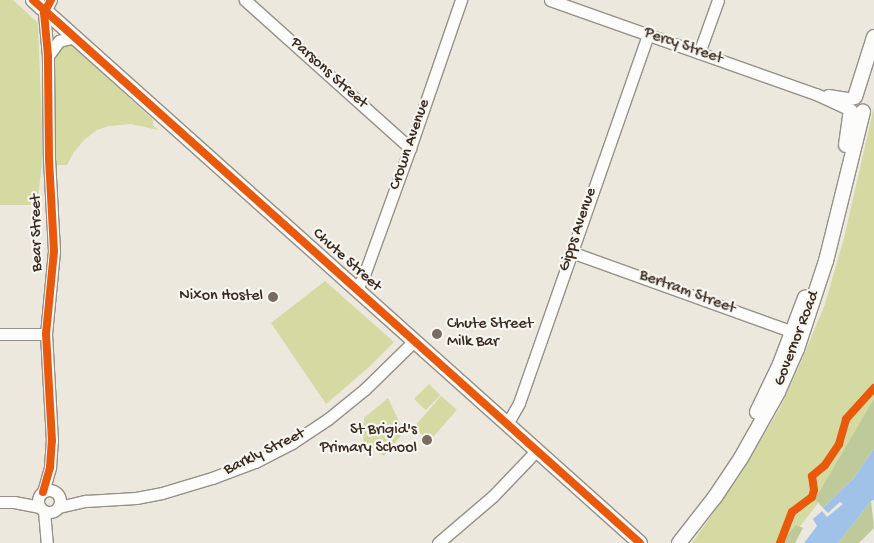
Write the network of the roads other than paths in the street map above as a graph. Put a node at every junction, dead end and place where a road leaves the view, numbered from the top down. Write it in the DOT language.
graph roads {
  1 [pos="33,0"];
  2 [pos="57,0"];
  3 [pos="245,0"];
  4 [pos="550,0"];
  5 [pos="718,0"];
  6 [pos="456,3"];
  7 [pos="571,4"];
  8 [pos="49,9"];
  9 [pos="648,34"];
  10 [pos="75,37"];
  11 [pos="874,37"];
  12 [pos="48,52"];
  13 [pos="699,53"];
  14 [pos="874,60"];
  15 [pos="856,105"];
  16 [pos="410,148"];
  17 [pos="571,252"];
  18 [pos="356,289"];
  19 [pos="798,333"];
  20 [pos="0,334"];
  21 [pos="46,334"];
  22 [pos="414,341"];
  23 [pos="507,424"];
  24 [pos="536,450"];
  25 [pos="0,502"];
  26 [pos="48,502"];
  27 [pos="47,538"];
  28 [pos="438,543"];
  29 [pos="640,543"];
  30 [pos="669,543"];
  31 [pos="679,543"];
  1 -- 8 [label="street, Chute Street"];
  2 -- 8 [label="street, Bear Street"];
  3 -- 16 [label="street, Parsons Street"];
  4 -- 7 [label="street, Percy Street"];
  5 -- 13 [label="street"];
  6 -- 16 [label="street, Crown Avenue"];
  7 -- 9 [label="street, Percy Street"];
  8 -- 10 [label="street, Chute Street"];
  8 -- 12 [label="street, Bear Street"];
  9 -- 13 [label="street, Percy Street"];
  9 -- 17 [label="street, Gipps Avenue"];
  10 -- 12 [label="street"];
  10 -- 18 [label="street, Chute Street"];
  11 -- 15 [label="street, Governor Road"];
  12 -- 21 [label="street, Bear Street"];
  13 -- 15 [label="street, Percy Street"];
  14 -- 15 [label="street, Governor Road"];
  15 -- 19 [label="street, Governor Road"];
  16 -- 18 [label="street, Crown Avenue"];
  17 -- 19 [label="street, Bertram Street"];
  17 -- 23 [label="street, Gipps Avenue"];
  18 -- 22 [label="street, Chute Street"];
  19 -- 30 [label="street, Governor Road"];
  19 -- 31 [label="street, Governor Road"];
  20 -- 21 [label="street"];
  21 -- 26 [label="street, Bear Street"];
  22 -- 23 [label="street, Chute Street"];
  22 -- 26 [label="street, Barkly Street"];
  23 -- 24 [label="street, Chute Street"];
  24 -- 28 [label="street"];
  24 -- 29 [label="street, Chute Street"];
  25 -- 26 [label="street, Barkly Street"];
  26 -- 27 [label="street, Bear Street"];
}
